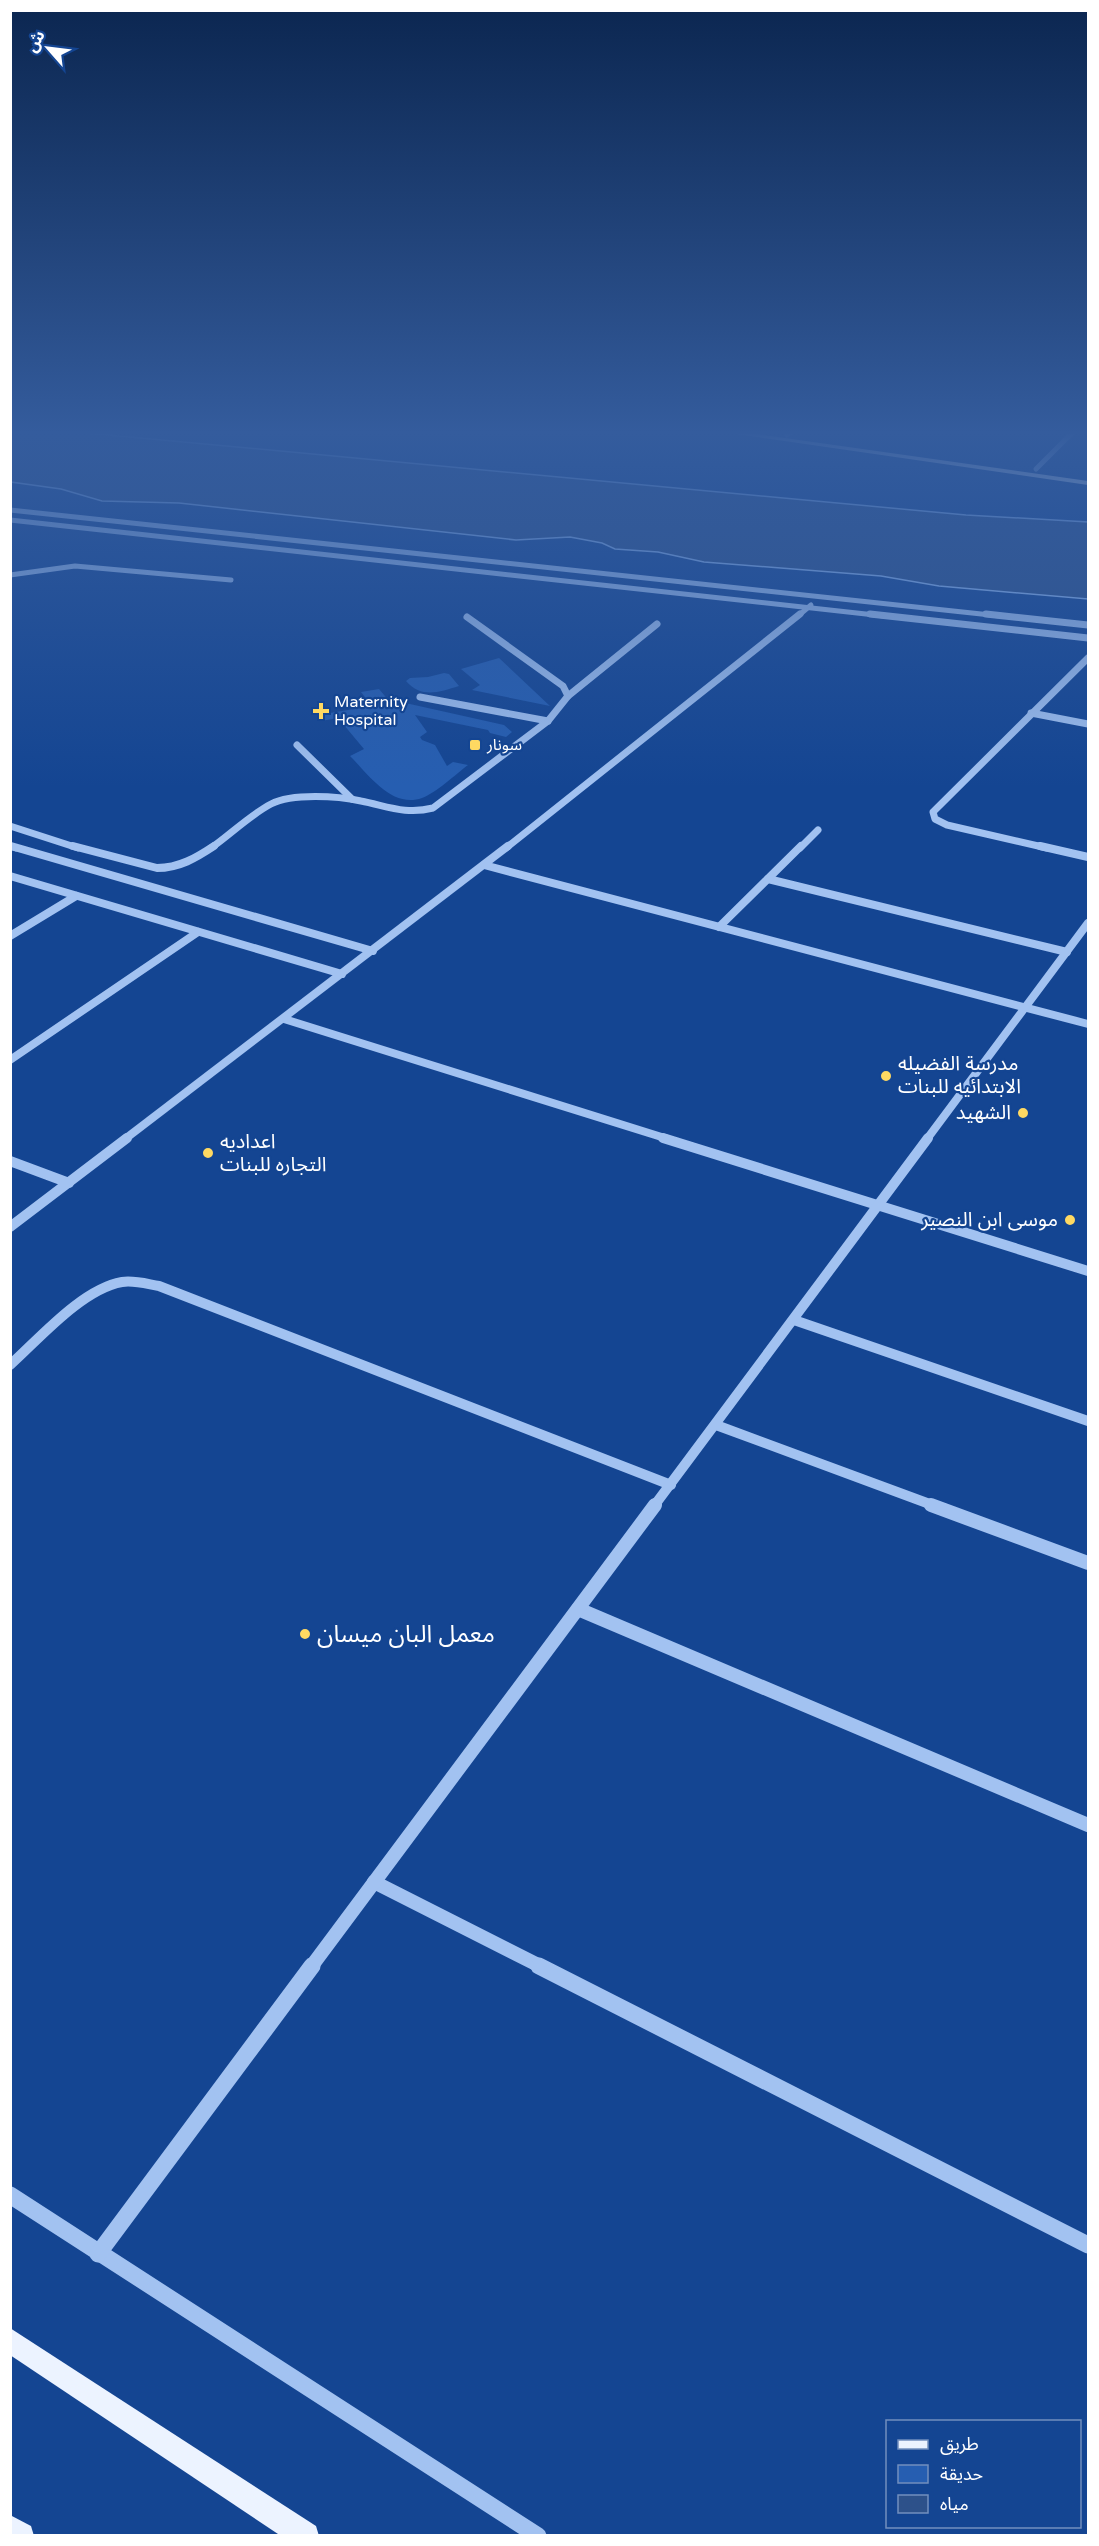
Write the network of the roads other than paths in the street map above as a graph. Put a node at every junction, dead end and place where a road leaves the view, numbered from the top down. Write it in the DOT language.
graph roads {
  1 [pos="278,549"];
  2 [pos="381,549"];
  3 [pos="10,575"];
  4 [pos="231,580"];
  5 [pos="823,595"];
  6 [pos="810,606"];
  7 [pos="467,617"];
  8 [pos="657,624"];
  9 [pos="1089,626"];
  10 [pos="1089,638"];
  11 [pos="1089,658"];
  12 [pos="568,696"];
  13 [pos="420,697"];
  14 [pos="1031,713"];
  15 [pos="548,721"];
  16 [pos="1089,724"];
  17 [pos="297,745"];
  18 [pos="352,799"];
  19 [pos="10,826"];
  20 [pos="818,830"];
  21 [pos="10,846"];
  22 [pos="1089,857"];
  23 [pos="484,865"];
  24 [pos="10,876"];
  25 [pos="768,879"];
  26 [pos="76,896"];
  27 [pos="1089,923"];
  28 [pos="718,927"];
  29 [pos="198,932"];
  30 [pos="10,936"];
  31 [pos="373,951"];
  32 [pos="1067,952"];
  33 [pos="342,974"];
  34 [pos="1027,1008"];
  35 [pos="284,1019"];
  36 [pos="1089,1024"];
  37 [pos="10,1060"];
  38 [pos="10,1161"];
  39 [pos="69,1183"];
  40 [pos="880,1205"];
  41 [pos="10,1227"];
  42 [pos="1089,1271"];
  43 [pos="794,1320"];
  44 [pos="10,1365"];
  45 [pos="1089,1421"];
  46 [pos="716,1425"];
  47 [pos="671,1485"];
  48 [pos="1089,1563"];
  49 [pos="578,1609"];
  50 [pos="1089,1825"];
  51 [pos="375,1882"];
  52 [pos="10,2195"];
  53 [pos="1089,2245"];
  54 [pos="99,2254"];
  55 [pos="10,2340"];
  56 [pos="10,2528"];
  57 [pos="21,2535"];
  58 [pos="306,2535"];
  59 [pos="538,2535"];
  1 -- 6 [label="street"];
  2 -- 5 [label="street"];
  3 -- 4 [label="street"];
  5 -- 6 [label="street"];
  5 -- 9 [label="street"];
  6 -- 10 [label="street"];
  6 -- 23 [label="street"];
  7 -- 12 [label="street"];
  8 -- 12 [label="street"];
  11 -- 14 [label="street"];
  12 -- 15 [label="street"];
  13 -- 15 [label="street"];
  14 -- 16 [label="street"];
  14 -- 22 [label="street"];
  15 -- 18 [label="street"];
  17 -- 18 [label="street"];
  18 -- 19 [label="street"];
  20 -- 25 [label="street"];
  21 -- 31 [label="street"];
  23 -- 28 [label="street"];
  23 -- 31 [label="street"];
  24 -- 26 [label="street"];
  25 -- 28 [label="street"];
  25 -- 32 [label="street"];
  26 -- 29 [label="street"];
  26 -- 30 [label="street"];
  27 -- 32 [label="street"];
  28 -- 34 [label="street"];
  29 -- 33 [label="street"];
  29 -- 37 [label="street"];
  31 -- 33 [label="street"];
  32 -- 34 [label="street"];
  33 -- 35 [label="street"];
  34 -- 36 [label="street"];
  34 -- 40 [label="street"];
  35 -- 39 [label="street"];
  35 -- 40 [label="street"];
  38 -- 39 [label="street"];
  39 -- 41 [label="street"];
  40 -- 42 [label="street"];
  40 -- 43 [label="street"];
  43 -- 45 [label="street"];
  43 -- 46 [label="street"];
  44 -- 47 [label="street"];
  46 -- 47 [label="street"];
  46 -- 48 [label="street"];
  47 -- 49 [label="street"];
  49 -- 50 [label="street"];
  49 -- 51 [label="street"];
  51 -- 53 [label="street"];
  51 -- 54 [label="street"];
  52 -- 54 [label="street"];
  54 -- 59 [label="street"];
  55 -- 58 [label="main road"];
  56 -- 57 [label="main road"];
}
